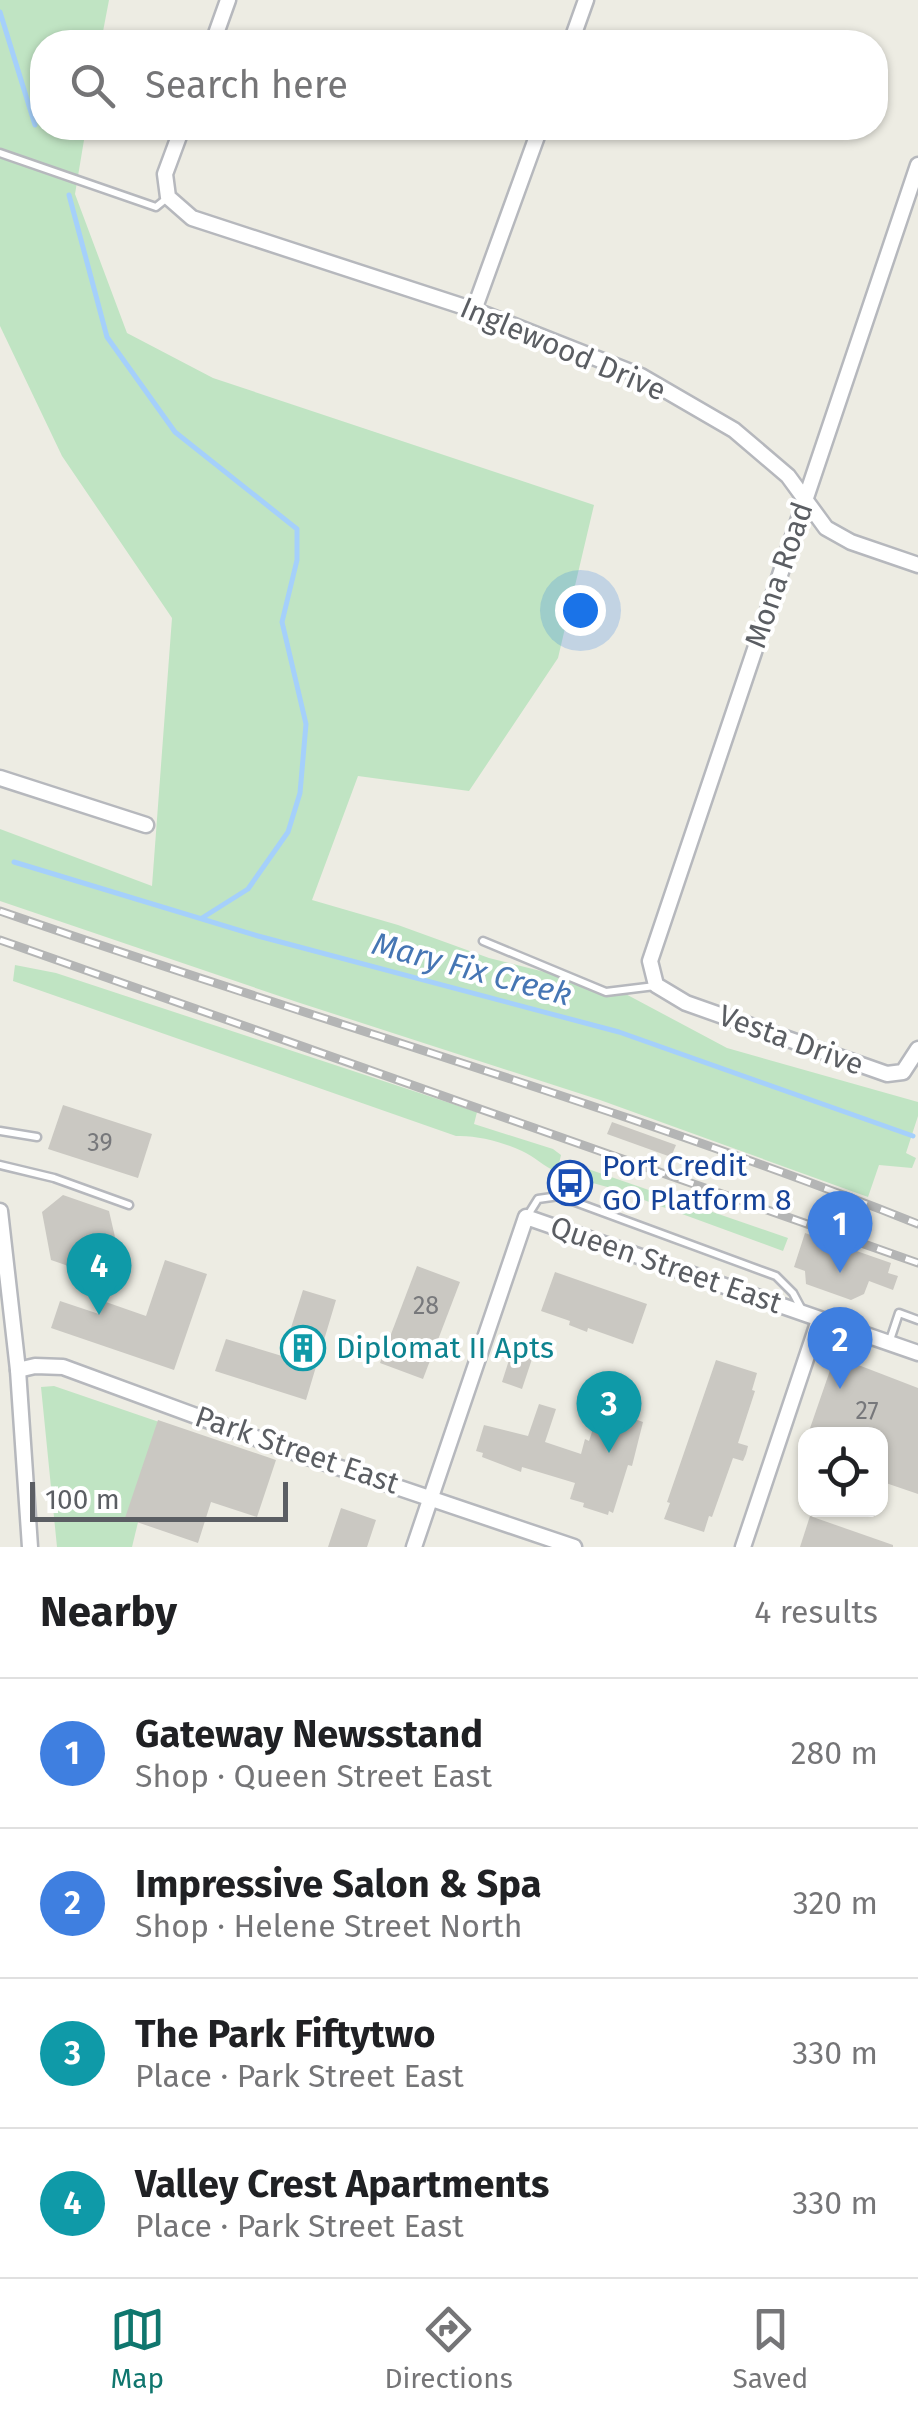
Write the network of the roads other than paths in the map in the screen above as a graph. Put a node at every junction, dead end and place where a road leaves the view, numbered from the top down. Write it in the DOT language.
graph roads {
  1 [pos="228,0"];
  2 [pos="586,0"];
  3 [pos="217,30"];
  4 [pos="575,30"];
  5 [pos="178,140"];
  6 [pos="536,140"];
  7 [pos="0,153"];
  8 [pos="918,165"];
  9 [pos="168,197"];
  10 [pos="474,310"];
  11 [pos="804,500"];
  12 [pos="918,565"];
  13 [pos="0,778"];
  14 [pos="146,825"];
  15 [pos="484,942"];
  16 [pos="656,985"];
  17 [pos="918,1050"];
  18 [pos="0,1131"];
  19 [pos="38,1137"];
  20 [pos="0,1165"];
  21 [pos="129,1206"];
  22 [pos="0,1211"];
  23 [pos="526,1217"];
  24 [pos="6,1297"];
  25 [pos="804,1314"];
  26 [pos="820,1320"];
  27 [pos="918,1320"];
  28 [pos="889,1343"];
  29 [pos="918,1354"];
  30 [pos="18,1370"];
  31 [pos="432,1497"];
  32 [pos="30,1547"];
  33 [pos="414,1547"];
  34 [pos="574,1547"];
  35 [pos="742,1547"];
  1 -- 3 [label="street"];
  2 -- 4 [label="street"];
  5 -- 9 [label="street"];
  6 -- 10 [label="street"];
  7 -- 9 [label="lane"];
  8 -- 11 [label="street, Mona Road"];
  9 -- 10 [label="street, Inglewood Drive"];
  10 -- 11 [label="street, Inglewood Drive"];
  11 -- 12 [label="street, Inglewood Drive"];
  11 -- 16 [label="street, Mona Road"];
  13 -- 14 [label="street"];
  15 -- 16 [label="lane"];
  16 -- 17 [label="street, Vesta Drive"];
  18 -- 19 [label="lane"];
  20 -- 21 [label="lane"];
  22 -- 24 [label="street"];
  23 -- 25 [label="street, Queen Street East"];
  23 -- 25 [label="lane"];
  23 -- 31 [label="street"];
  24 -- 30 [label="street"];
  25 -- 26 [label="street, Queen Street East"];
  26 -- 28 [label="street, Queen Street East"];
  26 -- 35 [label="street"];
  27 -- 28 [label="lane"];
  28 -- 29 [label="street, Queen Street East"];
  30 -- 31 [label="street, Park Street East"];
  30 -- 32 [label="street"];
  31 -- 33 [label="street"];
  31 -- 34 [label="street, Park Street East"];
}
